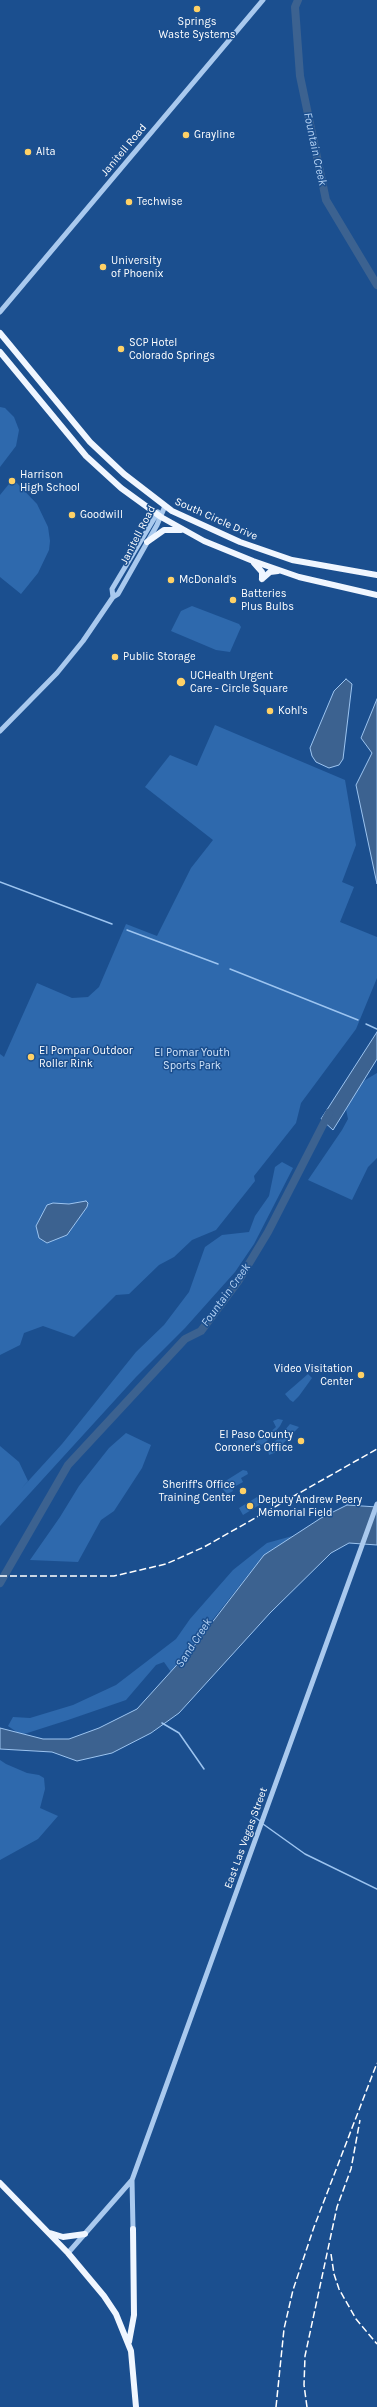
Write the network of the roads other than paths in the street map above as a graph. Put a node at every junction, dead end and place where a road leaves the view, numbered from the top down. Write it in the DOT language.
graph roads {
  1 [pos="262,0"];
  2 [pos="0,312"];
  3 [pos="0,333"];
  4 [pos="0,352"];
  5 [pos="165,506"];
  6 [pos="158,515"];
  7 [pos="184,531"];
  8 [pos="147,542"];
  9 [pos="253,562"];
  10 [pos="283,572"];
  11 [pos="377,575"];
  12 [pos="377,595"];
  13 [pos="113,597"];
  14 [pos="0,731"];
  15 [pos="377,1504"];
  16 [pos="132,2180"];
  17 [pos="0,2183"];
  18 [pos="133,2229"];
  19 [pos="46,2231"];
  20 [pos="85,2234"];
  21 [pos="68,2253"];
  22 [pos="129,2342"];
  23 [pos="136,2407"];
  1 -- 2 [label="street, Janitell Road"];
  3 -- 5 [label="main road, South Circle Drive"];
  4 -- 6 [label="main road, South Circle Drive"];
  5 -- 6 [label="street, Janitell Road"];
  5 -- 11 [label="main road, South Circle Drive"];
  6 -- 7 [label="main road, South Circle Drive"];
  6 -- 8 [label="street, Janitell Road"];
  6 -- 13 [label="street, Janitell Road"];
  7 -- 8 [label="main road"];
  7 -- 9 [label="main road, South Circle Drive"];
  8 -- 13 [label="street, Janitell Road"];
  9 -- 10 [label="main road, South Circle Drive"];
  9 -- 10 [label="main road"];
  10 -- 12 [label="main road, South Circle Drive"];
  13 -- 14 [label="street, Janitell Road"];
  15 -- 16 [label="street, East Las Vegas Street"];
  16 -- 18 [label="street, East Las Vegas Street"];
  16 -- 20 [label="street, East Las Vegas Street"];
  17 -- 19 [label="main road"];
  18 -- 22 [label="main road"];
  19 -- 20 [label="main road"];
  19 -- 21 [label="main road"];
  20 -- 21 [label="street, East Las Vegas Street"];
  21 -- 22 [label="main road"];
  22 -- 23 [label="main road"];
}
